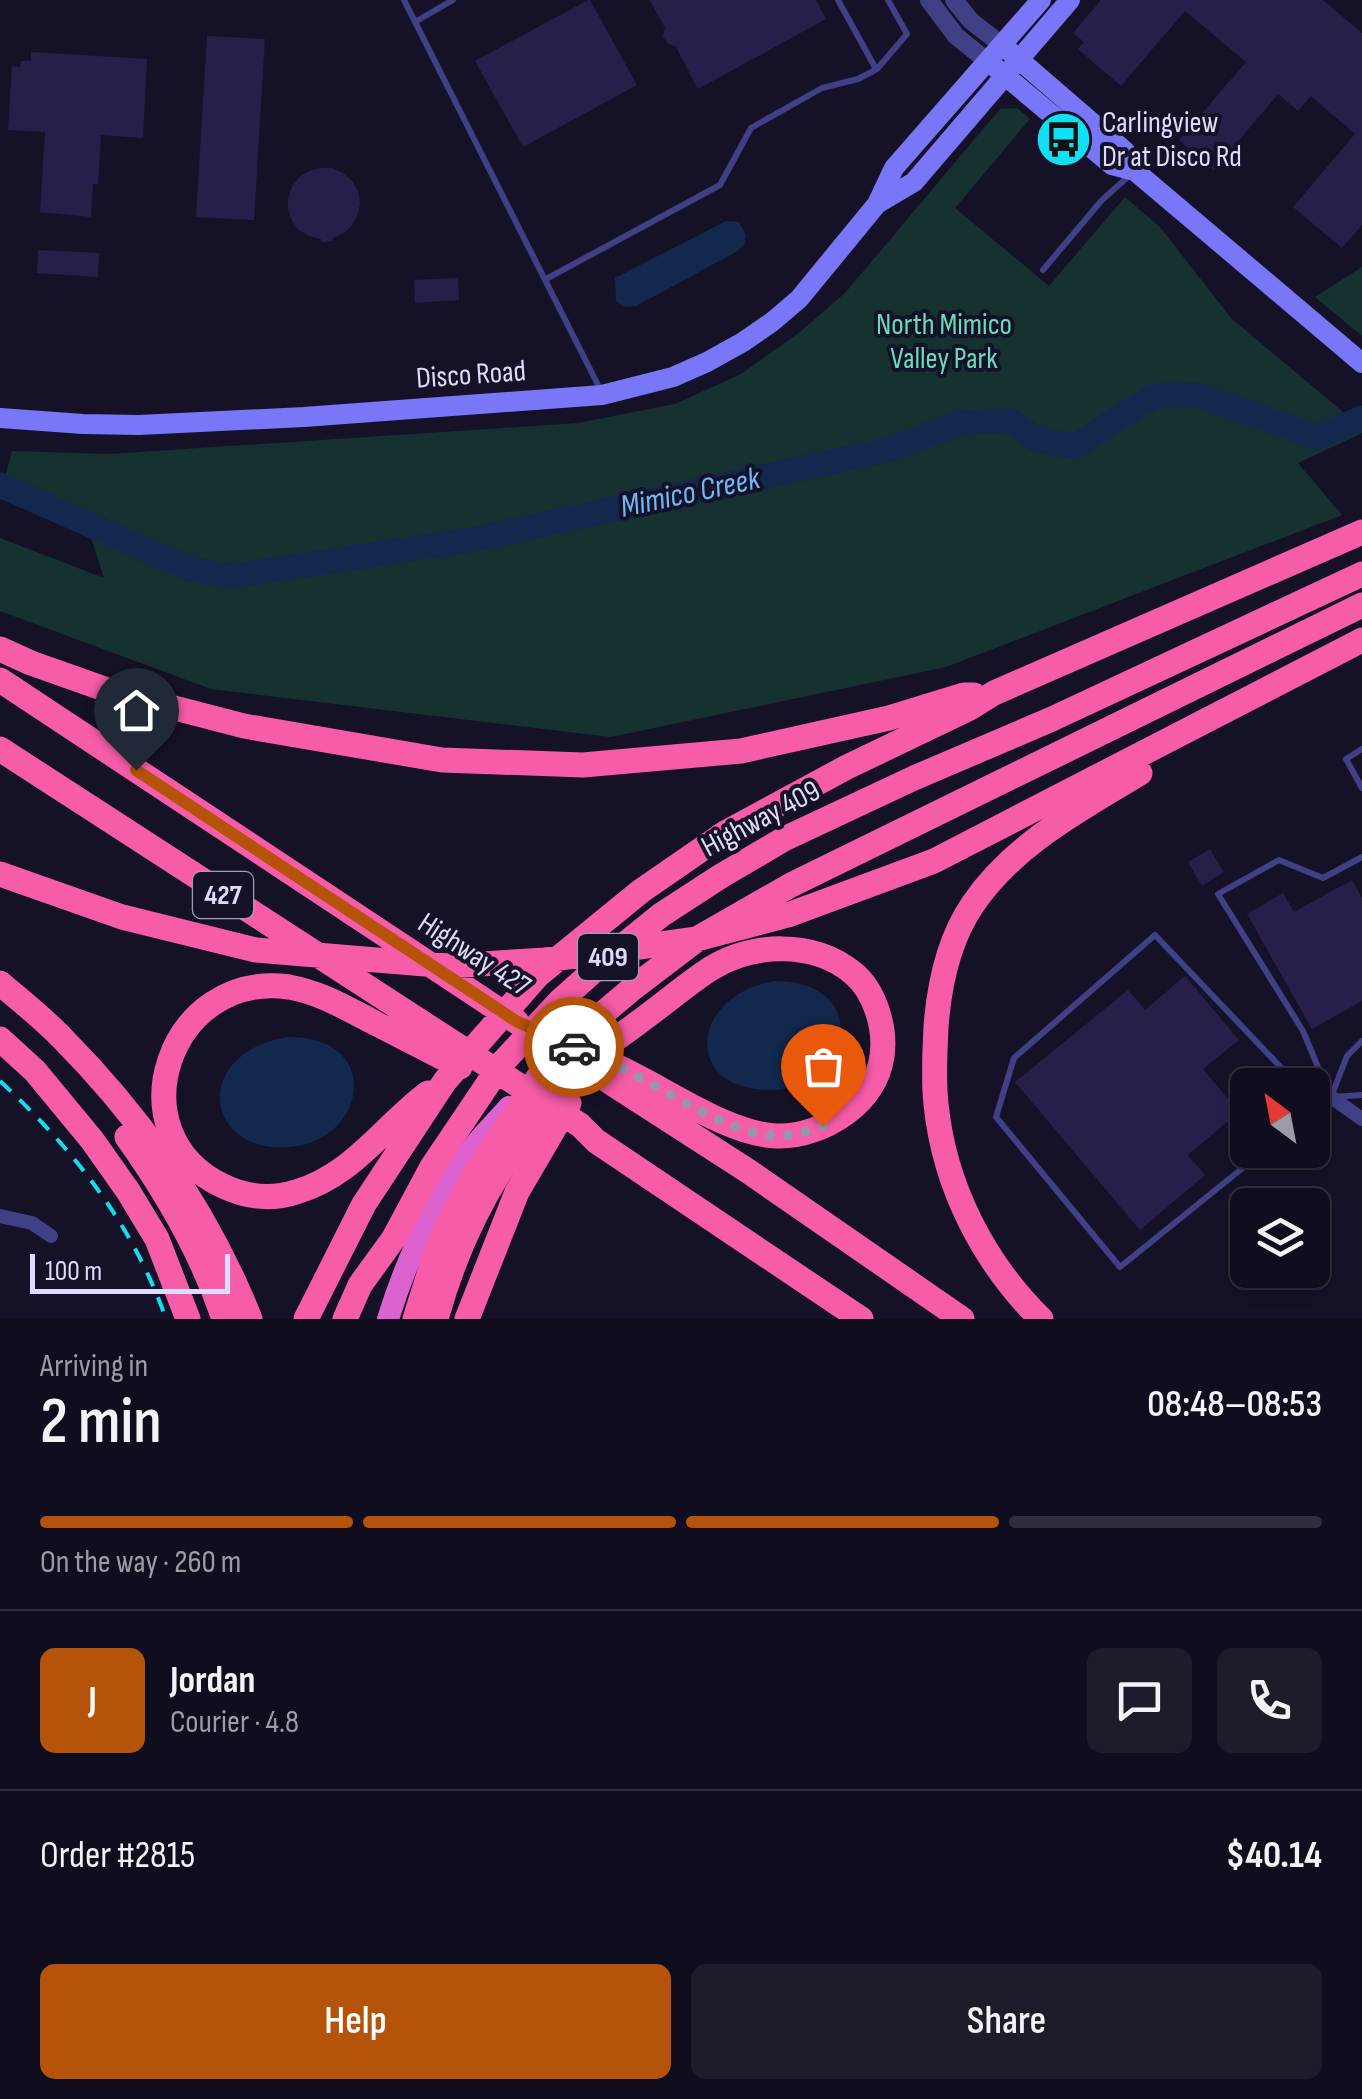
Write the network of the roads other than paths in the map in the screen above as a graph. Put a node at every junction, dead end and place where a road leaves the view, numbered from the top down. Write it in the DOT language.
graph roads {
  1 [pos="404,0"];
  2 [pos="453,0"];
  3 [pos="838,0"];
  4 [pos="888,0"];
  5 [pos="929,0"];
  6 [pos="954,0"];
  7 [pos="1042,0"];
  8 [pos="1070,0"];
  9 [pos="415,22"];
  10 [pos="1002,45"];
  11 [pos="987,61"];
  12 [pos="1013,68"];
  13 [pos="876,69"];
  14 [pos="1134,171"];
  15 [pos="877,204"];
  16 [pos="1043,270"];
  17 [pos="546,279"];
  18 [pos="1362,363"];
  19 [pos="602,395"];
  20 [pos="0,418"];
  21 [pos="1362,532"];
  22 [pos="1362,574"];
  23 [pos="1362,605"];
  24 [pos="1359,642"];
  25 [pos="0,650"];
  26 [pos="0,680"];
  27 [pos="994,693"];
  28 [pos="0,749"];
  29 [pos="1362,749"];
  30 [pos="1362,788"];
  31 [pos="1362,858"];
  32 [pos="0,874"];
  33 [pos="0,983"];
  34 [pos="0,996"];
  35 [pos="637,1024"];
  36 [pos="0,1039"];
  37 [pos="1362,1041"];
  38 [pos="440,1046"];
  39 [pos="1281,1068"];
  40 [pos="543,1070"];
  41 [pos="622,1078"];
  42 [pos="445,1080"];
  43 [pos="1362,1095"];
  44 [pos="1331,1097"];
  45 [pos="1362,1119"];
  46 [pos="1242,1168"];
  47 [pos="0,1216"];
  48 [pos="51,1236"];
  49 [pos="394,1238"];
  50 [pos="246,1309"];
  51 [pos="188,1319"];
  52 [pos="224,1319"];
  53 [pos="306,1319"];
  54 [pos="346,1319"];
  55 [pos="358,1319"];
  56 [pos="388,1319"];
  57 [pos="414,1319"];
  58 [pos="436,1319"];
  59 [pos="467,1319"];
  60 [pos="861,1319"];
  61 [pos="962,1319"];
  62 [pos="1041,1319"];
  1 -- 9 [label="lane"];
  2 -- 9 [label="lane"];
  3 -- 13 [label="lane"];
  4 -- 13 [label="lane"];
  5 -- 11 [label="street"];
  6 -- 10 [label="street"];
  7 -- 10 [label="main road, Disco Road"];
  8 -- 12 [label="main road, Disco Road"];
  9 -- 17 [label="lane"];
  10 -- 11 [label="main road, Disco Road"];
  10 -- 12 [label="main road"];
  11 -- 12 [label="main road"];
  11 -- 15 [label="main road, Disco Road"];
  12 -- 14 [label="main road"];
  12 -- 15 [label="main road, Disco Road"];
  13 -- 17 [label="lane"];
  14 -- 16 [label="lane"];
  14 -- 18 [label="main road"];
  15 -- 19 [label="main road, Disco Road"];
  17 -- 19 [label="lane"];
  19 -- 20 [label="main road, Disco Road"];
  21 -- 27 [label="highway"];
  22 -- 49 [label="highway, Highway 409 / 409"];
  23 -- 40 [label="highway, 409"];
  24 -- 32 [label="highway"];
  24 -- 62 [label="highway"];
  25 -- 27 [label="highway"];
  26 -- 41 [label="highway, Highway 427 / 427"];
  27 -- 42 [label="highway"];
  28 -- 38 [label="highway, 427"];
  29 -- 30 [label="lane"];
  31 -- 44 [label="lane"];
  33 -- 50 [label="highway"];
  34 -- 52 [label="highway"];
  35 -- 41 [label="highway"];
  35 -- 58 [label="highway"];
  35 -- 59 [label="highway"];
  36 -- 51 [label="highway"];
  37 -- 44 [label="lane"];
  38 -- 42 [label="highway"];
  38 -- 60 [label="highway"];
  39 -- 46 [label="lane"];
  40 -- 56 [label="highway"];
  40 -- 57 [label="highway"];
  41 -- 61 [label="highway, Highway 427 / 427"];
  42 -- 53 [label="highway"];
  43 -- 44 [label="lane"];
  44 -- 45 [label="street"];
  47 -- 48 [label="street"];
  49 -- 54 [label="highway"];
  49 -- 55 [label="highway, Highway 409"];
}
